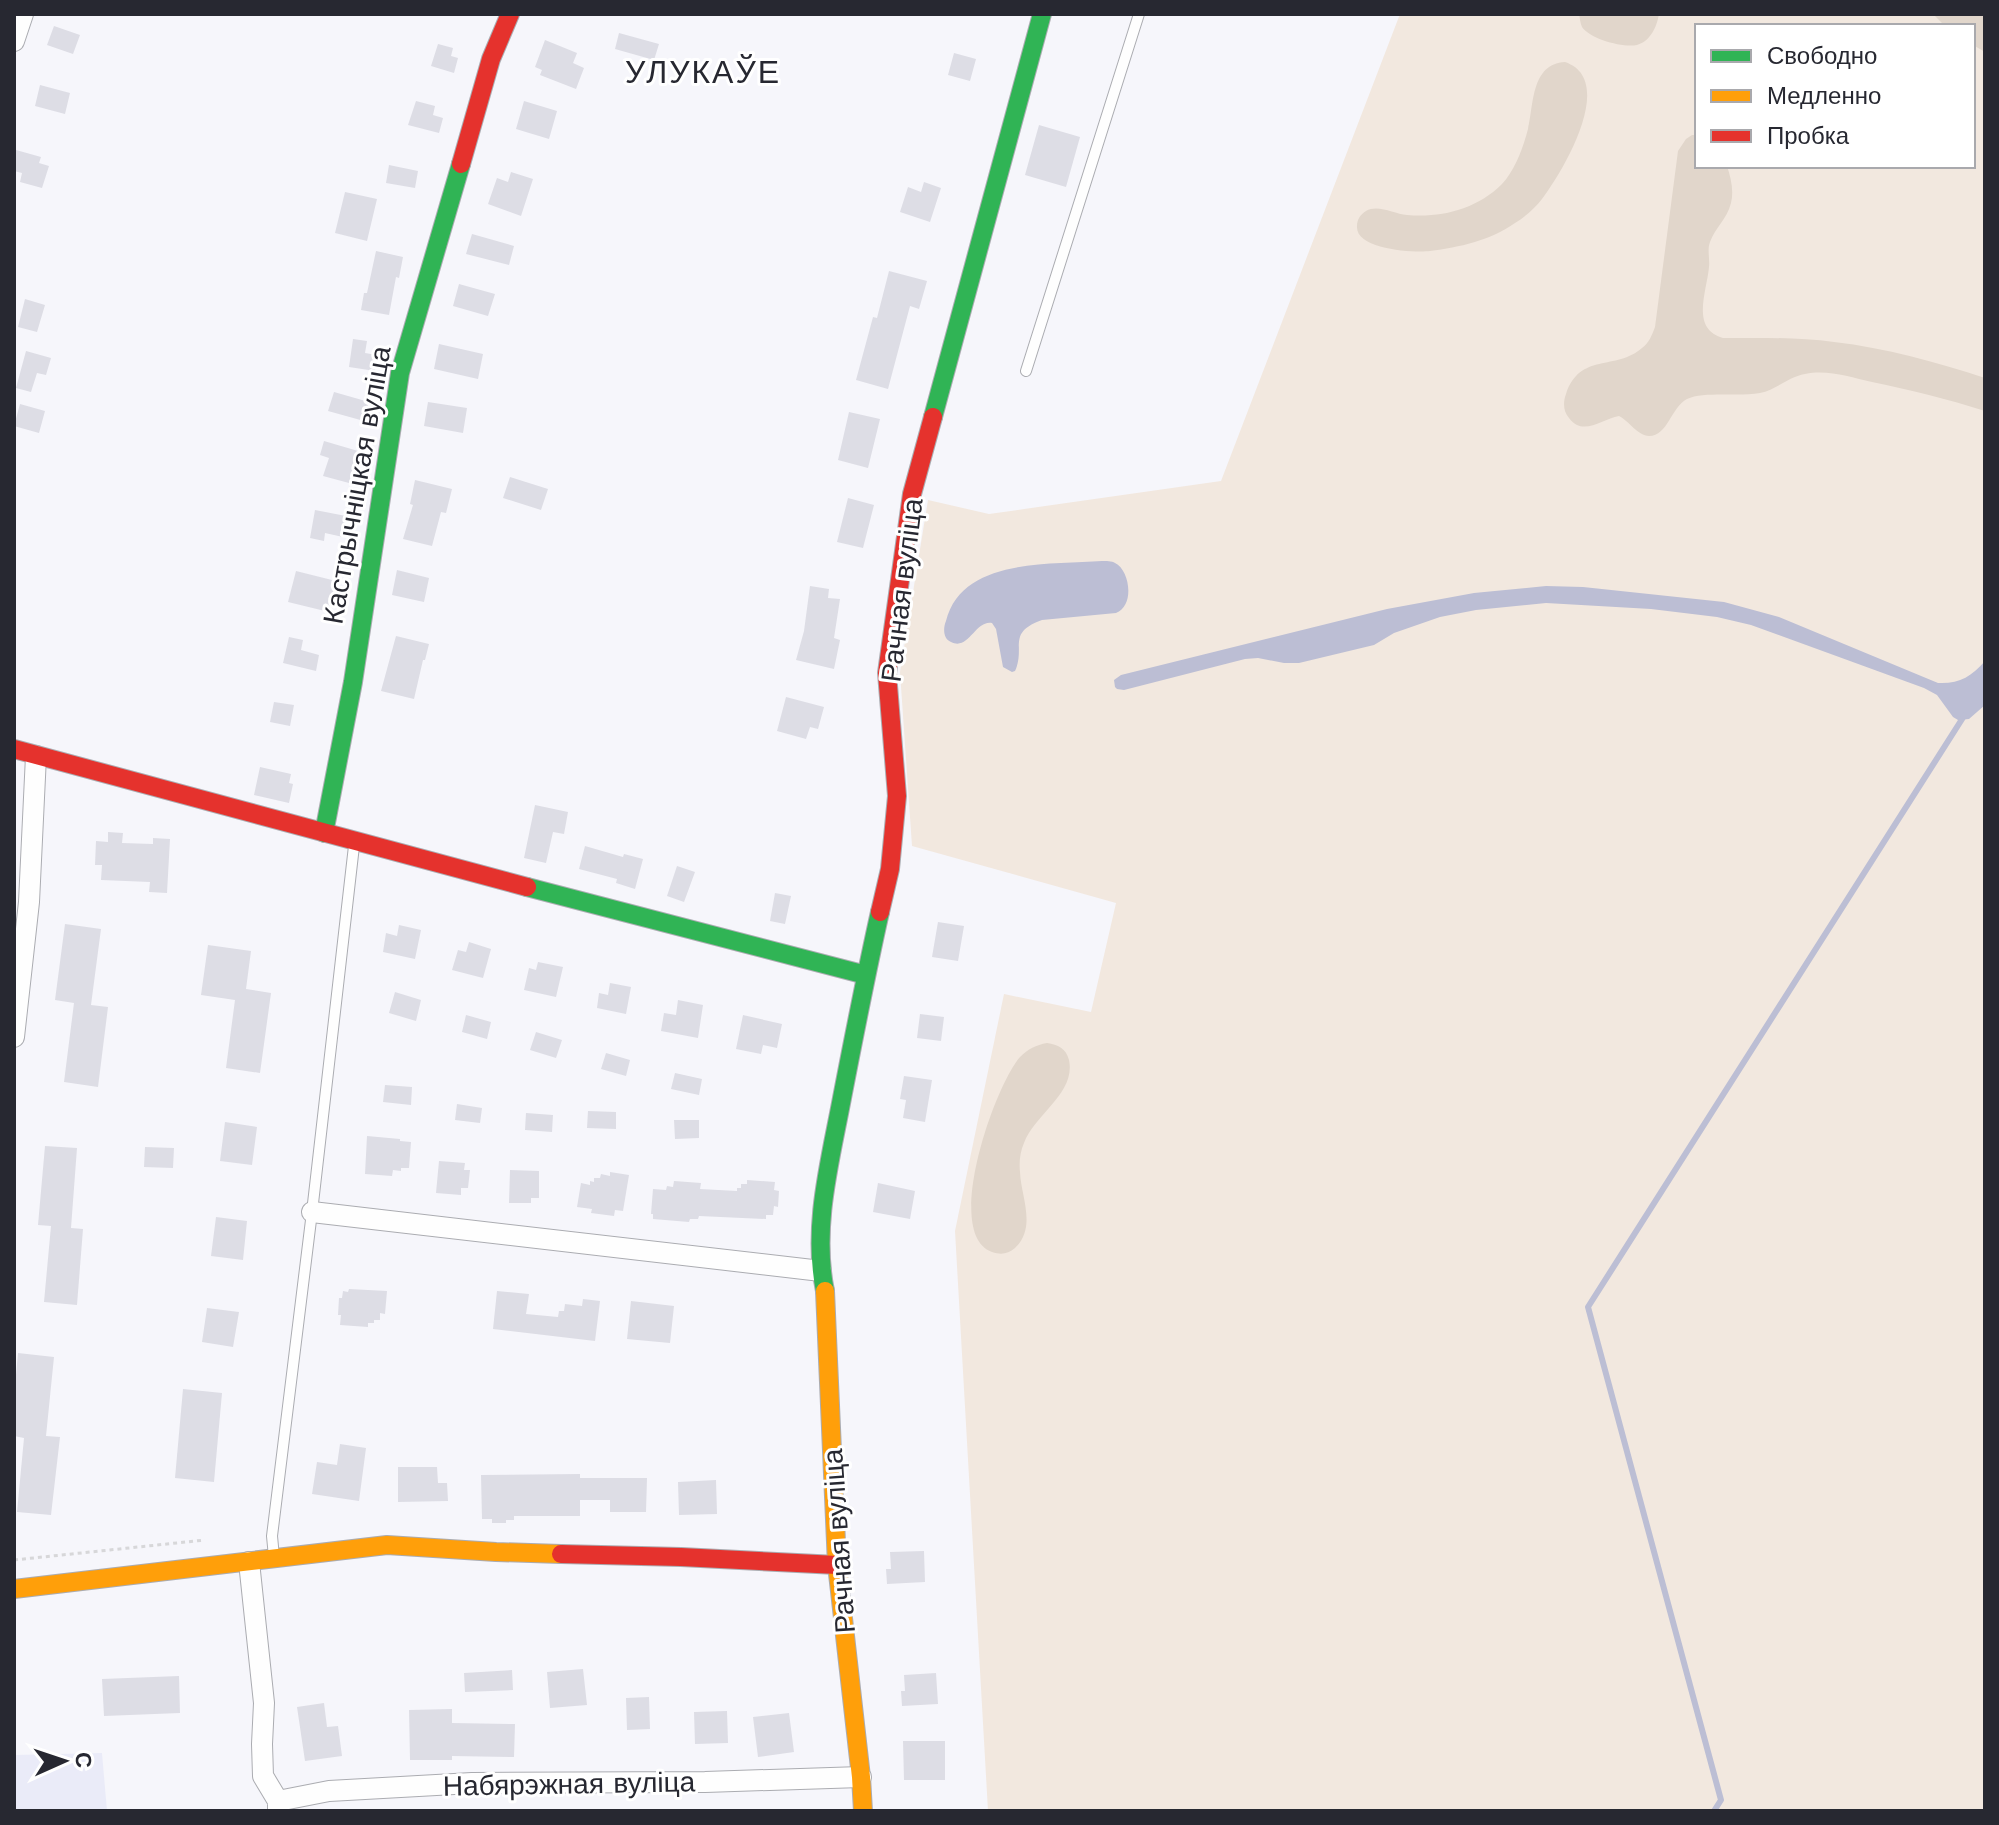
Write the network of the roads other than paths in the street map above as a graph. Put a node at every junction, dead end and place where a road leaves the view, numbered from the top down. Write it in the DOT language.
graph roads {
  1 [pos="23,14"];
  2 [pos="510,14"];
  3 [pos="1042,14"];
  4 [pos="1139,14"];
  5 [pos="14,41"];
  6 [pos="1026,371"];
  7 [pos="14,749"];
  8 [pos="36,756"];
  9 [pos="324,833"];
  10 [pos="355,842"];
  11 [pos="866,975"];
  12 [pos="14,1037"];
  13 [pos="312,1212"];
  14 [pos="821,1271"];
  15 [pos="275,1559"];
  16 [pos="249,1562"];
  17 [pos="837,1565"];
  18 [pos="14,1589"];
  19 [pos="861,1777"];
  20 [pos="278,1806"];
  21 [pos="863,1811"];
  1 -- 5 [label="street"];
  2 -- 9 [label="street, Кастрычніцкая вуліца"];
  3 -- 11 [label="street, Рачная вуліца"];
  4 -- 6 [label="lane"];
  7 -- 8 [label="street"];
  8 -- 9 [label="street"];
  8 -- 12 [label="street"];
  9 -- 10 [label="street"];
  10 -- 11 [label="street"];
  10 -- 13 [label="lane"];
  11 -- 14 [label="street, Рачная вуліца"];
  13 -- 14 [label="street"];
  13 -- 15 [label="lane"];
  14 -- 17 [label="street, Рачная вуліца"];
  15 -- 16 [label="street"];
  15 -- 17 [label="street"];
  16 -- 18 [label="street"];
  16 -- 20 [label="street"];
  17 -- 19 [label="street, Рачная вуліца"];
  19 -- 20 [label="street, Набярэжная вуліца"];
  19 -- 21 [label="street, Рачная вуліца"];
}
